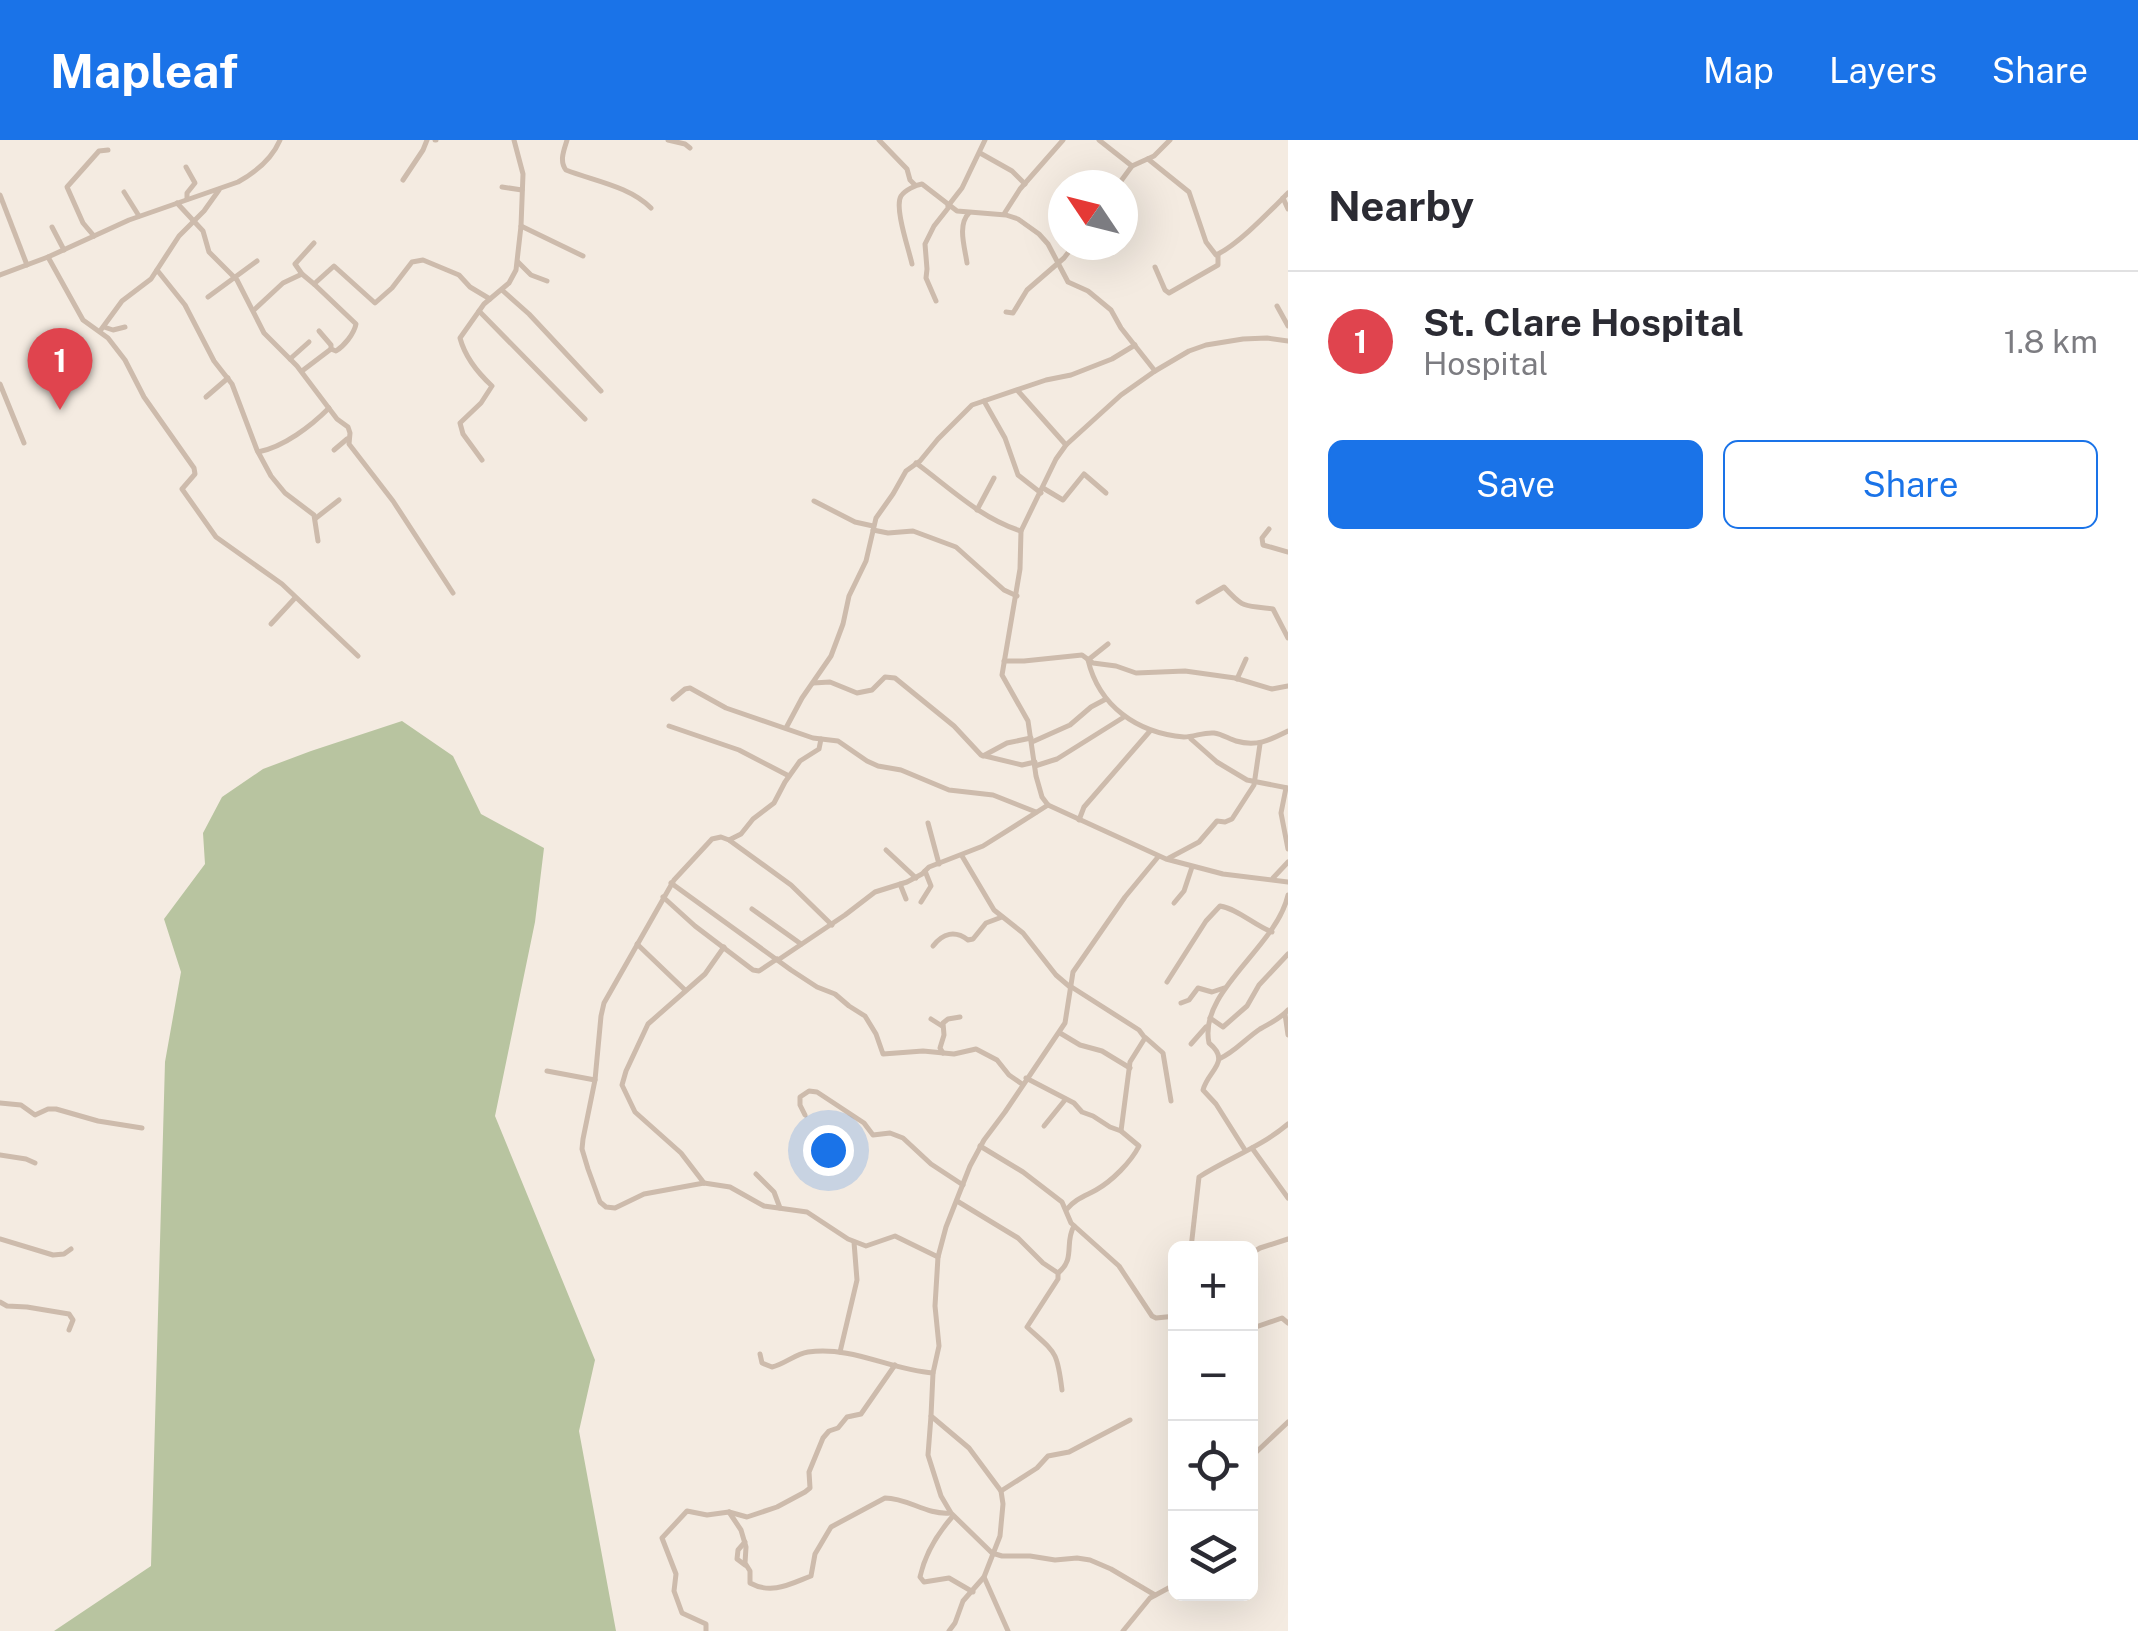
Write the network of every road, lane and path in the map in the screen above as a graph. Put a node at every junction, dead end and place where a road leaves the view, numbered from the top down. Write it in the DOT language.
graph roads {
  1 [pos="280,140"];
  2 [pos="427,140"];
  3 [pos="514,140"];
  4 [pos="567,140"];
  5 [pos="668,140"];
  6 [pos="879,140"];
  7 [pos="985,140"];
  8 [pos="1063,140"];
  9 [pos="1099,140"];
  10 [pos="1170,140"];
  11 [pos="690,148"];
  12 [pos="108,150"];
  13 [pos="980,153"];
  14 [pos="1148,158"];
  15 [pos="1132,166"];
  16 [pos="186,167"];
  17 [pos="1129,170"];
  18 [pos="403,180"];
  19 [pos="915,184"];
  20 [pos="1025,184"];
  21 [pos="502,188"];
  22 [pos="220,190"];
  23 [pos="522,190"];
  24 [pos="124,192"];
  25 [pos="0,194"];
  26 [pos="1285,195"];
  27 [pos="188,199"];
  28 [pos="178,202"];
  29 [pos="949,206"];
  30 [pos="651,208"];
  31 [pos="1288,208"];
  32 [pos="970,212"];
  33 [pos="1004,214"];
  34 [pos="139,216"];
  35 [pos="195,221"];
  36 [pos="522,226"];
  37 [pos="52,228"];
  38 [pos="94,236"];
  39 [pos="314,243"];
  40 [pos="64,250"];
  41 [pos="583,256"];
  42 [pos="1218,256"];
  43 [pos="48,258"];
  44 [pos="256,261"];
  45 [pos="518,262"];
  46 [pos="1058,262"];
  47 [pos="967,263"];
  48 [pos="912,264"];
  49 [pos="27,266"];
  50 [pos="1155,267"];
  51 [pos="157,270"];
  52 [pos="302,274"];
  53 [pos="0,275"];
  54 [pos="234,276"];
  55 [pos="546,281"];
  56 [pos="314,284"];
  57 [pos="502,290"];
  58 [pos="208,297"];
  59 [pos="490,299"];
  60 [pos="936,301"];
  61 [pos="1277,306"];
  62 [pos="254,310"];
  63 [pos="478,312"];
  64 [pos="1006,312"];
  65 [pos="1288,326"];
  66 [pos="124,327"];
  67 [pos="102,329"];
  68 [pos="319,331"];
  69 [pos="1288,340"];
  70 [pos="310,342"];
  71 [pos="1135,345"];
  72 [pos="331,349"];
  73 [pos="290,359"];
  74 [pos="302,371"];
  75 [pos="1155,371"];
  76 [pos="228,378"];
  77 [pos="0,384"];
  78 [pos="1017,390"];
  79 [pos="602,391"];
  80 [pos="206,397"];
  81 [pos="984,401"];
  82 [pos="329,408"];
  83 [pos="586,419"];
  84 [pos="349,437"];
  85 [pos="24,443"];
  86 [pos="1066,445"];
  87 [pos="334,450"];
  88 [pos="258,452"];
  89 [pos="482,460"];
  90 [pos="916,464"];
  91 [pos="994,478"];
  92 [pos="1042,491"];
  93 [pos="1106,493"];
  94 [pos="339,500"];
  95 [pos="814,501"];
  96 [pos="977,510"];
  97 [pos="316,518"];
  98 [pos="873,528"];
  99 [pos="1268,529"];
  100 [pos="1020,531"];
  101 [pos="318,541"];
  102 [pos="1288,552"];
  103 [pos="453,593"];
  104 [pos="1017,596"];
  105 [pos="295,598"];
  106 [pos="1198,602"];
  107 [pos="271,624"];
  108 [pos="1288,638"];
  109 [pos="1108,644"];
  110 [pos="358,656"];
  111 [pos="1088,660"];
  112 [pos="1246,660"];
  113 [pos="1004,661"];
  114 [pos="1237,679"];
  115 [pos="813,683"];
  116 [pos="1288,686"];
  117 [pos="673,699"];
  118 [pos="1106,699"];
  119 [pos="1124,717"];
  120 [pos="670,726"];
  121 [pos="786,728"];
  122 [pos="1150,731"];
  123 [pos="1288,731"];
  124 [pos="1189,737"];
  125 [pos="821,739"];
  126 [pos="1032,740"];
  127 [pos="1260,744"];
  128 [pos="983,756"];
  129 [pos="1035,764"];
  130 [pos="789,776"];
  131 [pos="1254,782"];
  132 [pos="1287,788"];
  133 [pos="1048,805"];
  134 [pos="1036,812"];
  135 [pos="1079,820"];
  136 [pos="928,823"];
  137 [pos="729,840"];
  138 [pos="1288,849"];
  139 [pos="886,850"];
  140 [pos="962,855"];
  141 [pos="1162,858"];
  142 [pos="940,864"];
  143 [pos="1287,864"];
  144 [pos="1192,867"];
  145 [pos="925,871"];
  146 [pos="1288,874"];
  147 [pos="916,878"];
  148 [pos="1271,879"];
  149 [pos="1288,882"];
  150 [pos="672,883"];
  151 [pos="900,884"];
  152 [pos="1288,895"];
  153 [pos="664,897"];
  154 [pos="906,899"];
  155 [pos="921,902"];
  156 [pos="1174,903"];
  157 [pos="752,908"];
  158 [pos="1002,917"];
  159 [pos="832,925"];
  160 [pos="1272,932"];
  161 [pos="637,944"];
  162 [pos="801,944"];
  163 [pos="724,946"];
  164 [pos="933,946"];
  165 [pos="1288,954"];
  166 [pos="778,960"];
  167 [pos="1167,982"];
  168 [pos="1070,986"];
  169 [pos="1226,987"];
  170 [pos="686,990"];
  171 [pos="1212,992"];
  172 [pos="1181,1003"];
  173 [pos="1215,1004"];
  174 [pos="1287,1012"];
  175 [pos="960,1018"];
  176 [pos="931,1019"];
  177 [pos="1209,1021"];
  178 [pos="942,1026"];
  179 [pos="1060,1033"];
  180 [pos="1288,1035"];
  181 [pos="1145,1038"];
  182 [pos="1190,1044"];
  183 [pos="943,1053"];
  184 [pos="1219,1059"];
  185 [pos="1130,1068"];
  186 [pos="547,1072"];
  187 [pos="595,1080"];
  188 [pos="1024,1081"];
  189 [pos="1065,1100"];
  190 [pos="1171,1101"];
  191 [pos="0,1103"];
  192 [pos="805,1114"];
  193 [pos="1288,1124"];
  194 [pos="1044,1126"];
  195 [pos="142,1128"];
  196 [pos="1120,1128"];
  197 [pos="980,1146"];
  198 [pos="1248,1149"];
  199 [pos="0,1156"];
  200 [pos="36,1163"];
  201 [pos="756,1174"];
  202 [pos="704,1182"];
  203 [pos="963,1185"];
  204 [pos="1288,1198"];
  205 [pos="957,1201"];
  206 [pos="1066,1205"];
  207 [pos="780,1208"];
  208 [pos="1074,1226"];
  209 [pos="1288,1238"];
  210 [pos="0,1239"];
  211 [pos="1192,1241"];
  212 [pos="854,1242"];
  213 [pos="70,1249"];
  214 [pos="1258,1249"];
  215 [pos="938,1257"];
  216 [pos="1058,1273"];
  217 [pos="0,1302"];
  218 [pos="1168,1317"];
  219 [pos="1288,1323"];
  220 [pos="1258,1326"];
  221 [pos="69,1330"];
  222 [pos="840,1352"];
  223 [pos="760,1354"];
  224 [pos="895,1365"];
  225 [pos="934,1374"];
  226 [pos="1062,1390"];
  227 [pos="931,1416"];
  228 [pos="1130,1420"];
  229 [pos="1288,1422"];
  230 [pos="1258,1450"];
  231 [pos="1001,1491"];
  232 [pos="729,1512"];
  233 [pos="952,1514"];
  234 [pos="747,1517"];
  235 [pos="741,1530"];
  236 [pos="994,1554"];
  237 [pos="984,1577"];
  238 [pos="1168,1588"];
  239 [pos="973,1592"];
  240 [pos="1156,1595"];
  241 [pos="706,1631"];
  242 [pos="949,1631"];
  243 [pos="1008,1631"];
  244 [pos="1123,1631"];
  1 -- 22 [label="street"];
  2 -- 18 [label="street"];
  3 -- 23 [label="street"];
  4 -- 30 [label="street"];
  5 -- 11 [label="street"];
  6 -- 19 [label="street"];
  7 -- 13 [label="street"];
  8 -- 20 [label="street"];
  9 -- 15 [label="street"];
  10 -- 14 [label="street"];
  12 -- 38 [label="street"];
  13 -- 20 [label="street"];
  13 -- 29 [label="street"];
  14 -- 15 [label="street"];
  14 -- 42 [label="street"];
  15 -- 17 [label="street"];
  16 -- 27 [label="street"];
  19 -- 29 [label="street"];
  19 -- 48 [label="street"];
  20 -- 33 [label="street"];
  21 -- 23 [label="street"];
  22 -- 27 [label="street"];
  22 -- 35 [label="street"];
  23 -- 36 [label="street"];
  24 -- 34 [label="street"];
  25 -- 49 [label="street"];
  26 -- 31 [label="street"];
  26 -- 42 [label="street"];
  27 -- 28 [label="street"];
  28 -- 34 [label="street"];
  28 -- 35 [label="street"];
  29 -- 32 [label="street"];
  29 -- 60 [label="street"];
  32 -- 33 [label="street"];
  32 -- 47 [label="street"];
  33 -- 46 [label="street"];
  34 -- 38 [label="street"];
  35 -- 51 [label="street"];
  35 -- 54 [label="street"];
  36 -- 41 [label="street"];
  36 -- 45 [label="street"];
  37 -- 40 [label="street"];
  38 -- 40 [label="street"];
  39 -- 52 [label="street"];
  40 -- 43 [label="street"];
  42 -- 50 [label="street"];
  43 -- 49 [label="street"];
  43 -- 67 [label="street"];
  44 -- 54 [label="street"];
  45 -- 55 [label="street"];
  45 -- 57 [label="street"];
  46 -- 64 [label="street"];
  46 -- 71 [label="street"];
  49 -- 53 [label="street"];
  51 -- 67 [label="street"];
  51 -- 76 [label="street"];
  52 -- 56 [label="street"];
  52 -- 62 [label="street"];
  54 -- 58 [label="street"];
  54 -- 62 [label="street"];
  56 -- 59 [label="street"];
  56 -- 72 [label="street"];
  57 -- 59 [label="street"];
  57 -- 79 [label="street"];
  59 -- 63 [label="street"];
  61 -- 65 [label="street"];
  62 -- 73 [label="street"];
  63 -- 83 [label="street"];
  63 -- 89 [label="street"];
  66 -- 67 [label="street"];
  67 -- 105 [label="street"];
  68 -- 72 [label="street"];
  69 -- 75 [label="street"];
  70 -- 73 [label="street"];
  71 -- 75 [label="street"];
  71 -- 78 [label="street"];
  72 -- 74 [label="street"];
  73 -- 74 [label="street"];
  74 -- 82 [label="street"];
  75 -- 86 [label="street"];
  76 -- 80 [label="street"];
  76 -- 88 [label="street"];
  77 -- 85 [label="street"];
  78 -- 81 [label="street"];
  78 -- 86 [label="street"];
  81 -- 90 [label="street"];
  81 -- 92 [label="street"];
  82 -- 84 [label="street"];
  82 -- 88 [label="street"];
  84 -- 87 [label="street"];
  84 -- 103 [label="street"];
  86 -- 92 [label="street"];
  88 -- 97 [label="street"];
  90 -- 96 [label="street"];
  90 -- 98 [label="street"];
  91 -- 96 [label="street"];
  92 -- 93 [label="street"];
  92 -- 100 [label="street"];
  94 -- 97 [label="street"];
  95 -- 98 [label="street"];
  96 -- 100 [label="street"];
  97 -- 101 [label="street"];
  98 -- 104 [label="street"];
  98 -- 115 [label="street"];
  99 -- 102 [label="street"];
  100 -- 104 [label="street"];
  104 -- 113 [label="street"];
  105 -- 107 [label="street"];
  105 -- 110 [label="street"];
  106 -- 108 [label="street"];
  109 -- 111 [label="street"];
  111 -- 113 [label="street"];
  111 -- 114 [label="street"];
  111 -- 118 [label="street"];
  112 -- 114 [label="street"];
  113 -- 126 [label="street"];
  114 -- 116 [label="street"];
  115 -- 121 [label="street"];
  115 -- 128 [label="street"];
  117 -- 121 [label="street"];
  118 -- 119 [label="street"];
  118 -- 126 [label="street"];
  119 -- 122 [label="street"];
  119 -- 129 [label="street"];
  120 -- 130 [label="street"];
  121 -- 125 [label="street"];
  122 -- 124 [label="street"];
  122 -- 135 [label="street"];
  123 -- 127 [label="street"];
  124 -- 127 [label="street"];
  124 -- 131 [label="street"];
  125 -- 130 [label="street"];
  125 -- 134 [label="street"];
  126 -- 128 [label="street"];
  126 -- 129 [label="street"];
  127 -- 131 [label="street"];
  128 -- 129 [label="street"];
  129 -- 133 [label="street"];
  130 -- 137 [label="street"];
  131 -- 132 [label="street"];
  131 -- 141 [label="street"];
  132 -- 138 [label="street"];
  133 -- 134 [label="street"];
  133 -- 135 [label="street"];
  134 -- 140 [label="street"];
  135 -- 141 [label="street"];
  136 -- 142 [label="street"];
  137 -- 150 [label="street"];
  137 -- 159 [label="street"];
  139 -- 147 [label="street"];
  140 -- 142 [label="street"];
  140 -- 158 [label="street"];
  141 -- 144 [label="street"];
  141 -- 168 [label="street"];
  142 -- 145 [label="street"];
  143 -- 146 [label="street"];
  143 -- 148 [label="street"];
  144 -- 148 [label="street"];
  144 -- 156 [label="street"];
  145 -- 147 [label="street"];
  145 -- 155 [label="street"];
  147 -- 151 [label="street"];
  148 -- 149 [label="street"];
  150 -- 153 [label="street"];
  150 -- 166 [label="street"];
  151 -- 154 [label="street"];
  151 -- 159 [label="street"];
  152 -- 160 [label="street"];
  153 -- 161 [label="street"];
  153 -- 163 [label="street"];
  157 -- 162 [label="street"];
  158 -- 164 [label="street"];
  158 -- 168 [label="street"];
  159 -- 162 [label="street"];
  160 -- 167 [label="street"];
  160 -- 169 [label="street"];
  161 -- 170 [label="street"];
  161 -- 187 [label="street"];
  162 -- 166 [label="street"];
  163 -- 166 [label="street"];
  163 -- 170 [label="street"];
  165 -- 177 [label="street"];
  166 -- 183 [label="street"];
  168 -- 179 [label="street"];
  168 -- 181 [label="street"];
  169 -- 171 [label="street"];
  169 -- 173 [label="street"];
  170 -- 202 [label="street"];
  171 -- 172 [label="street"];
  171 -- 173 [label="street"];
  173 -- 177 [label="street"];
  174 -- 180 [label="street"];
  174 -- 184 [label="street"];
  175 -- 178 [label="street"];
  176 -- 178 [label="street"];
  177 -- 182 [label="street"];
  177 -- 184 [label="street"];
  178 -- 183 [label="street"];
  179 -- 185 [label="street"];
  179 -- 188 [label="street"];
  181 -- 185 [label="street"];
  181 -- 190 [label="street"];
  183 -- 188 [label="street"];
  184 -- 198 [label="street"];
  185 -- 196 [label="street"];
  186 -- 187 [label="street"];
  187 -- 202 [label="street"];
  188 -- 189 [label="street"];
  188 -- 197 [label="street"];
  189 -- 194 [label="street"];
  189 -- 196 [label="street"];
  191 -- 195 [label="street"];
  192 -- 203 [label="street"];
  193 -- 198 [label="street"];
  196 -- 206 [label="street"];
  197 -- 203 [label="street"];
  197 -- 206 [label="street"];
  198 -- 204 [label="street"];
  198 -- 211 [label="street"];
  199 -- 200 [label="street"];
  201 -- 207 [label="street"];
  202 -- 207 [label="street"];
  203 -- 205 [label="street"];
  205 -- 215 [label="street"];
  205 -- 216 [label="street"];
  206 -- 208 [label="street"];
  207 -- 212 [label="street"];
  208 -- 216 [label="street"];
  208 -- 218 [label="street"];
  209 -- 214 [label="street"];
  210 -- 213 [label="street"];
  212 -- 215 [label="street"];
  212 -- 222 [label="street"];
  215 -- 225 [label="street"];
  216 -- 226 [label="street"];
  217 -- 221 [label="street"];
  219 -- 220 [label="street"];
  222 -- 223 [label="street"];
  222 -- 224 [label="street"];
  224 -- 225 [label="street"];
  224 -- 234 [label="street"];
  225 -- 227 [label="street"];
  227 -- 231 [label="street"];
  227 -- 233 [label="street"];
  228 -- 231 [label="street"];
  229 -- 230 [label="street"];
  231 -- 236 [label="street"];
  232 -- 234 [label="street"];
  232 -- 235 [label="street"];
  232 -- 241 [label="street"];
  233 -- 235 [label="street"];
  233 -- 236 [label="street"];
  233 -- 239 [label="street"];
  234 -- 235 [label="street"];
  236 -- 237 [label="street"];
  236 -- 240 [label="street"];
  237 -- 239 [label="street"];
  237 -- 243 [label="street"];
  238 -- 240 [label="street"];
  239 -- 242 [label="street"];
  240 -- 244 [label="street"];
}
